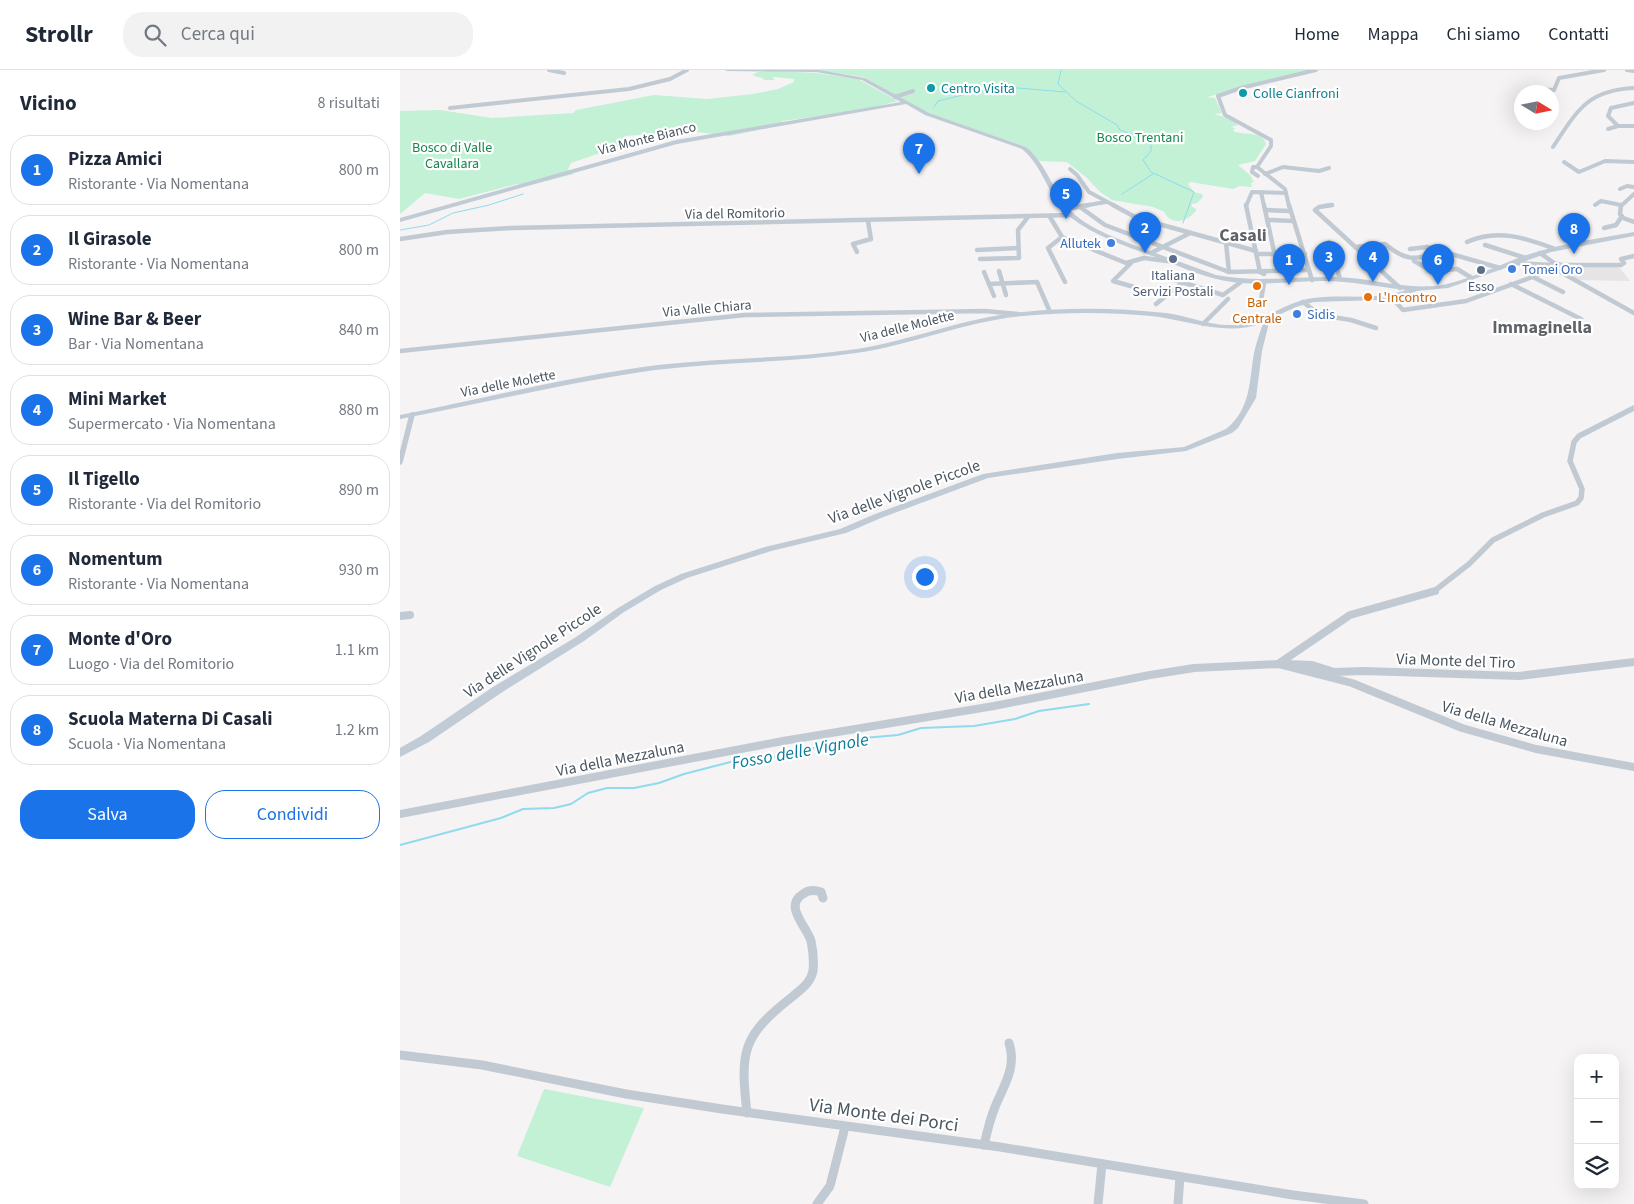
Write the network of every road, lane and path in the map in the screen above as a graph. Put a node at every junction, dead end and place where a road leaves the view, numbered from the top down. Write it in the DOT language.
graph roads {
  1 [pos="549,70"];
  2 [pos="687,70"];
  3 [pos="727,70"];
  4 [pos="1316,70"];
  5 [pos="1604,70"];
  6 [pos="1627,70"];
  7 [pos="1634,71"];
  8 [pos="564,73"];
  9 [pos="1556,85"];
  10 [pos="1634,88"];
  11 [pos="914,91"];
  12 [pos="895,97"];
  13 [pos="905,103"];
  14 [pos="1634,103"];
  15 [pos="450,108"];
  16 [pos="1618,126"];
  17 [pos="1634,126"];
  18 [pos="1608,129"];
  19 [pos="1552,147"];
  20 [pos="1564,162"];
  21 [pos="1634,162"];
  22 [pos="1257,167"];
  23 [pos="1329,168"];
  24 [pos="1070,169"];
  25 [pos="1265,174"];
  26 [pos="1258,176"];
  27 [pos="1620,188"];
  28 [pos="1634,188"];
  29 [pos="1261,192"];
  30 [pos="1286,193"];
  31 [pos="1634,194"];
  32 [pos="1106,202"];
  33 [pos="1332,205"];
  34 [pos="1595,205"];
  35 [pos="1621,205"];
  36 [pos="1080,207"];
  37 [pos="1066,209"];
  38 [pos="1265,210"];
  39 [pos="1290,211"];
  40 [pos="1072,215"];
  41 [pos="1050,216"];
  42 [pos="1622,216"];
  43 [pos="1028,217"];
  44 [pos="400,220"];
  45 [pos="1267,220"];
  46 [pos="868,221"];
  47 [pos="1293,221"];
  48 [pos="1634,222"];
  49 [pos="1604,228"];
  50 [pos="1190,233"];
  51 [pos="1634,234"];
  52 [pos="1062,237"];
  53 [pos="400,239"];
  54 [pos="1634,239"];
  55 [pos="1597,241"];
  56 [pos="1226,242"];
  57 [pos="1329,242"];
  58 [pos="1467,242"];
  59 [pos="1485,245"];
  60 [pos="1163,247"];
  61 [pos="1355,247"];
  62 [pos="1018,248"];
  63 [pos="1410,249"];
  64 [pos="1555,249"];
  65 [pos="978,250"];
  66 [pos="857,252"];
  67 [pos="1257,252"];
  68 [pos="1442,252"];
  69 [pos="1151,253"];
  70 [pos="1540,253"];
  71 [pos="1275,254"];
  72 [pos="1306,254"];
  73 [pos="1634,256"];
  74 [pos="1526,258"];
  75 [pos="980,259"];
  76 [pos="1414,261"];
  77 [pos="1175,262"];
  78 [pos="1131,263"];
  79 [pos="1514,263"];
  80 [pos="1556,264"];
  81 [pos="1535,265"];
  82 [pos="1548,265"];
  83 [pos="1500,268"];
  84 [pos="1278,270"];
  85 [pos="1309,270"];
  86 [pos="999,271"];
  87 [pos="984,272"];
  88 [pos="1229,272"];
  89 [pos="1264,273"];
  90 [pos="1159,275"];
  91 [pos="1532,277"];
  92 [pos="1472,278"];
  93 [pos="1340,279"];
  94 [pos="1312,280"];
  95 [pos="1065,282"];
  96 [pos="1182,282"];
  97 [pos="1241,282"];
  98 [pos="1002,283"];
  99 [pos="1267,283"];
  100 [pos="989,284"];
  101 [pos="1511,284"];
  102 [pos="1134,287"];
  103 [pos="1400,288"];
  104 [pos="1416,288"];
  105 [pos="1563,292"];
  106 [pos="1006,295"];
  107 [pos="994,296"];
  108 [pos="1391,297"];
  109 [pos="1228,299"];
  110 [pos="1261,300"];
  111 [pos="1302,302"];
  112 [pos="1156,304"];
  113 [pos="1050,312"];
  114 [pos="1634,313"];
  115 [pos="1018,314"];
  116 [pos="1581,319"];
  117 [pos="1267,320"];
  118 [pos="1203,324"];
  119 [pos="1376,328"];
  120 [pos="400,351"];
  121 [pos="1634,408"];
  122 [pos="412,415"];
  123 [pos="400,417"];
  124 [pos="400,462"];
  125 [pos="410,615"];
  126 [pos="400,616"];
  127 [pos="1634,662"];
  128 [pos="1278,664"];
  129 [pos="400,753"];
  130 [pos="1634,767"];
  131 [pos="400,814"];
  132 [pos="823,898"];
  133 [pos="1009,1044"];
  134 [pos="400,1055"];
  135 [pos="747,1113"];
  136 [pos="845,1127"];
  137 [pos="984,1145"];
  138 [pos="1102,1164"];
  139 [pos="1180,1177"];
  140 [pos="817,1204"];
  141 [pos="1098,1204"];
  142 [pos="1178,1204"];
  143 [pos="1364,1204"];
  1 -- 8 [label="street"];
  2 -- 15 [label="street"];
  3 -- 12 [label="main road"];
  4 -- 22 [label="street"];
  5 -- 9 [label="street"];
  6 -- 7 [label="street"];
  10 -- 19 [label="street"];
  11 -- 12 [label="street"];
  12 -- 13 [label="main road"];
  13 -- 37 [label="main road"];
  13 -- 44 [label="main road, Via Monte Bianco"];
  14 -- 16 [label="street"];
  16 -- 17 [label="street"];
  16 -- 18 [label="street"];
  20 -- 21 [label="street"];
  22 -- 25 [label="street"];
  22 -- 26 [label="street"];
  23 -- 25 [label="street"];
  24 -- 32 [label="street"];
  25 -- 30 [label="street"];
  27 -- 28 [label="street"];
  29 -- 30 [label="street"];
  29 -- 38 [label="street"];
  29 -- 67 [label="street"];
  30 -- 39 [label="street"];
  31 -- 35 [label="street"];
  32 -- 36 [label="street"];
  32 -- 50 [label="street"];
  33 -- 61 [label="street"];
  34 -- 35 [label="street"];
  35 -- 42 [label="street"];
  36 -- 37 [label="street"];
  36 -- 60 [label="street"];
  37 -- 40 [label="main road"];
  38 -- 39 [label="street"];
  38 -- 45 [label="street"];
  39 -- 47 [label="street"];
  40 -- 41 [label="street, Via del Romitorio"];
  40 -- 69 [label="main road"];
  41 -- 43 [label="street, Via del Romitorio"];
  41 -- 52 [label="street"];
  42 -- 48 [label="street"];
  42 -- 49 [label="street"];
  43 -- 46 [label="street, Via del Romitorio"];
  43 -- 62 [label="street"];
  45 -- 47 [label="street"];
  45 -- 71 [label="street"];
  46 -- 53 [label="street, Via del Romitorio"];
  46 -- 66 [label="street"];
  47 -- 72 [label="street"];
  50 -- 56 [label="street"];
  50 -- 60 [label="street"];
  51 -- 55 [label="main road"];
  52 -- 78 [label="street"];
  52 -- 95 [label="street"];
  54 -- 55 [label="main road"];
  55 -- 64 [label="main road"];
  56 -- 67 [label="street"];
  56 -- 88 [label="street"];
  57 -- 93 [label="street"];
  58 -- 64 [label="street"];
  59 -- 74 [label="street"];
  60 -- 69 [label="street"];
  60 -- 88 [label="street"];
  61 -- 76 [label="street"];
  61 -- 103 [label="street"];
  62 -- 65 [label="street"];
  62 -- 75 [label="street"];
  63 -- 68 [label="street"];
  64 -- 70 [label="main road"];
  67 -- 71 [label="street"];
  67 -- 89 [label="street"];
  68 -- 76 [label="street"];
  68 -- 83 [label="street"];
  69 -- 77 [label="main road"];
  70 -- 74 [label="main road"];
  70 -- 80 [label="street"];
  71 -- 72 [label="street"];
  71 -- 84 [label="street"];
  72 -- 85 [label="street"];
  73 -- 80 [label="street"];
  74 -- 79 [label="main road"];
  76 -- 92 [label="street"];
  77 -- 78 [label="street"];
  77 -- 97 [label="main road"];
  78 -- 102 [label="street"];
  79 -- 81 [label="street"];
  79 -- 83 [label="main road"];
  80 -- 82 [label="street"];
  81 -- 82 [label="street"];
  81 -- 91 [label="street"];
  82 -- 114 [label="street"];
  83 -- 92 [label="main road"];
  84 -- 85 [label="street"];
  84 -- 89 [label="street"];
  85 -- 94 [label="street"];
  86 -- 98 [label="street"];
  87 -- 100 [label="street"];
  88 -- 89 [label="street"];
  89 -- 99 [label="street"];
  90 -- 96 [label="street"];
  91 -- 101 [label="street"];
  91 -- 105 [label="street"];
  92 -- 104 [label="main road"];
  93 -- 94 [label="main road"];
  93 -- 103 [label="main road"];
  94 -- 99 [label="main road"];
  96 -- 97 [label="street"];
  96 -- 112 [label="street"];
  97 -- 99 [label="main road"];
  98 -- 100 [label="street"];
  98 -- 106 [label="street"];
  98 -- 113 [label="street"];
  99 -- 110 [label="street"];
  100 -- 107 [label="street"];
  101 -- 108 [label="street"];
  101 -- 116 [label="street"];
  103 -- 104 [label="main road"];
  104 -- 108 [label="main road, Via delle Molette"];
  108 -- 111 [label="main road, Via delle Molette"];
  109 -- 118 [label="street"];
  111 -- 117 [label="main road, Via delle Molette"];
  111 -- 119 [label="street"];
  113 -- 115 [label="main road, Via delle Molette"];
  113 -- 118 [label="main road, Via delle Molette"];
  115 -- 120 [label="street, Via Valle Chiara"];
  115 -- 122 [label="main road, Via delle Molette"];
  117 -- 118 [label="main road, Via delle Molette"];
  117 -- 129 [label="main road, Via delle Vignole Piccole"];
  121 -- 128 [label="street"];
  122 -- 123 [label="main road, Via delle Molette"];
  122 -- 124 [label="street"];
  125 -- 126 [label="street"];
  127 -- 128 [label="street, Via Monte del Tiro"];
  128 -- 130 [label="street, Via della Mezzaluna"];
  128 -- 131 [label="street, Via della Mezzaluna"];
  132 -- 135 [label="street"];
  133 -- 137 [label="street"];
  134 -- 135 [label="street, Via Monte dei Porci"];
  135 -- 136 [label="street, Via Monte dei Porci"];
  136 -- 137 [label="street, Via Monte dei Porci"];
  136 -- 140 [label="street"];
  137 -- 138 [label="street, Via Monte dei Porci"];
  138 -- 139 [label="street, Via Monte dei Porci"];
  138 -- 141 [label="street"];
  139 -- 142 [label="street"];
  139 -- 143 [label="street, Via Monte dei Porci"];
}
